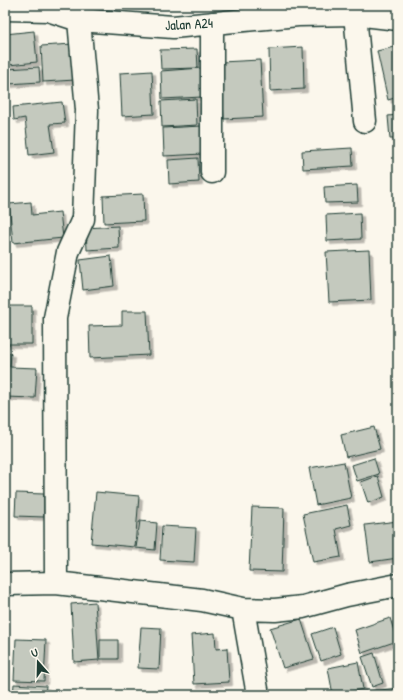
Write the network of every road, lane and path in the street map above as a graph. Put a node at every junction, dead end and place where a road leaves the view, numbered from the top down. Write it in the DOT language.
graph roads {
  1 [pos="5,9"];
  2 [pos="355,14"];
  3 [pos="398,19"];
  4 [pos="79,20"];
  5 [pos="212,23"];
  6 [pos="365,121"];
  7 [pos="212,172"];
  8 [pos="56,583"];
  9 [pos="5,584"];
  10 [pos="397,590"];
  11 [pos="243,609"];
  12 [pos="258,695"];
  1 -- 4 [label="street, Jalan A24"];
  2 -- 3 [label="street, Jalan A24"];
  2 -- 5 [label="street, Jalan A24"];
  2 -- 6 [label="street"];
  4 -- 5 [label="street, Jalan A24"];
  4 -- 8 [label="street"];
  5 -- 7 [label="street"];
  8 -- 9 [label="street"];
  8 -- 11 [label="street"];
  10 -- 11 [label="street"];
  11 -- 12 [label="street"];
}
